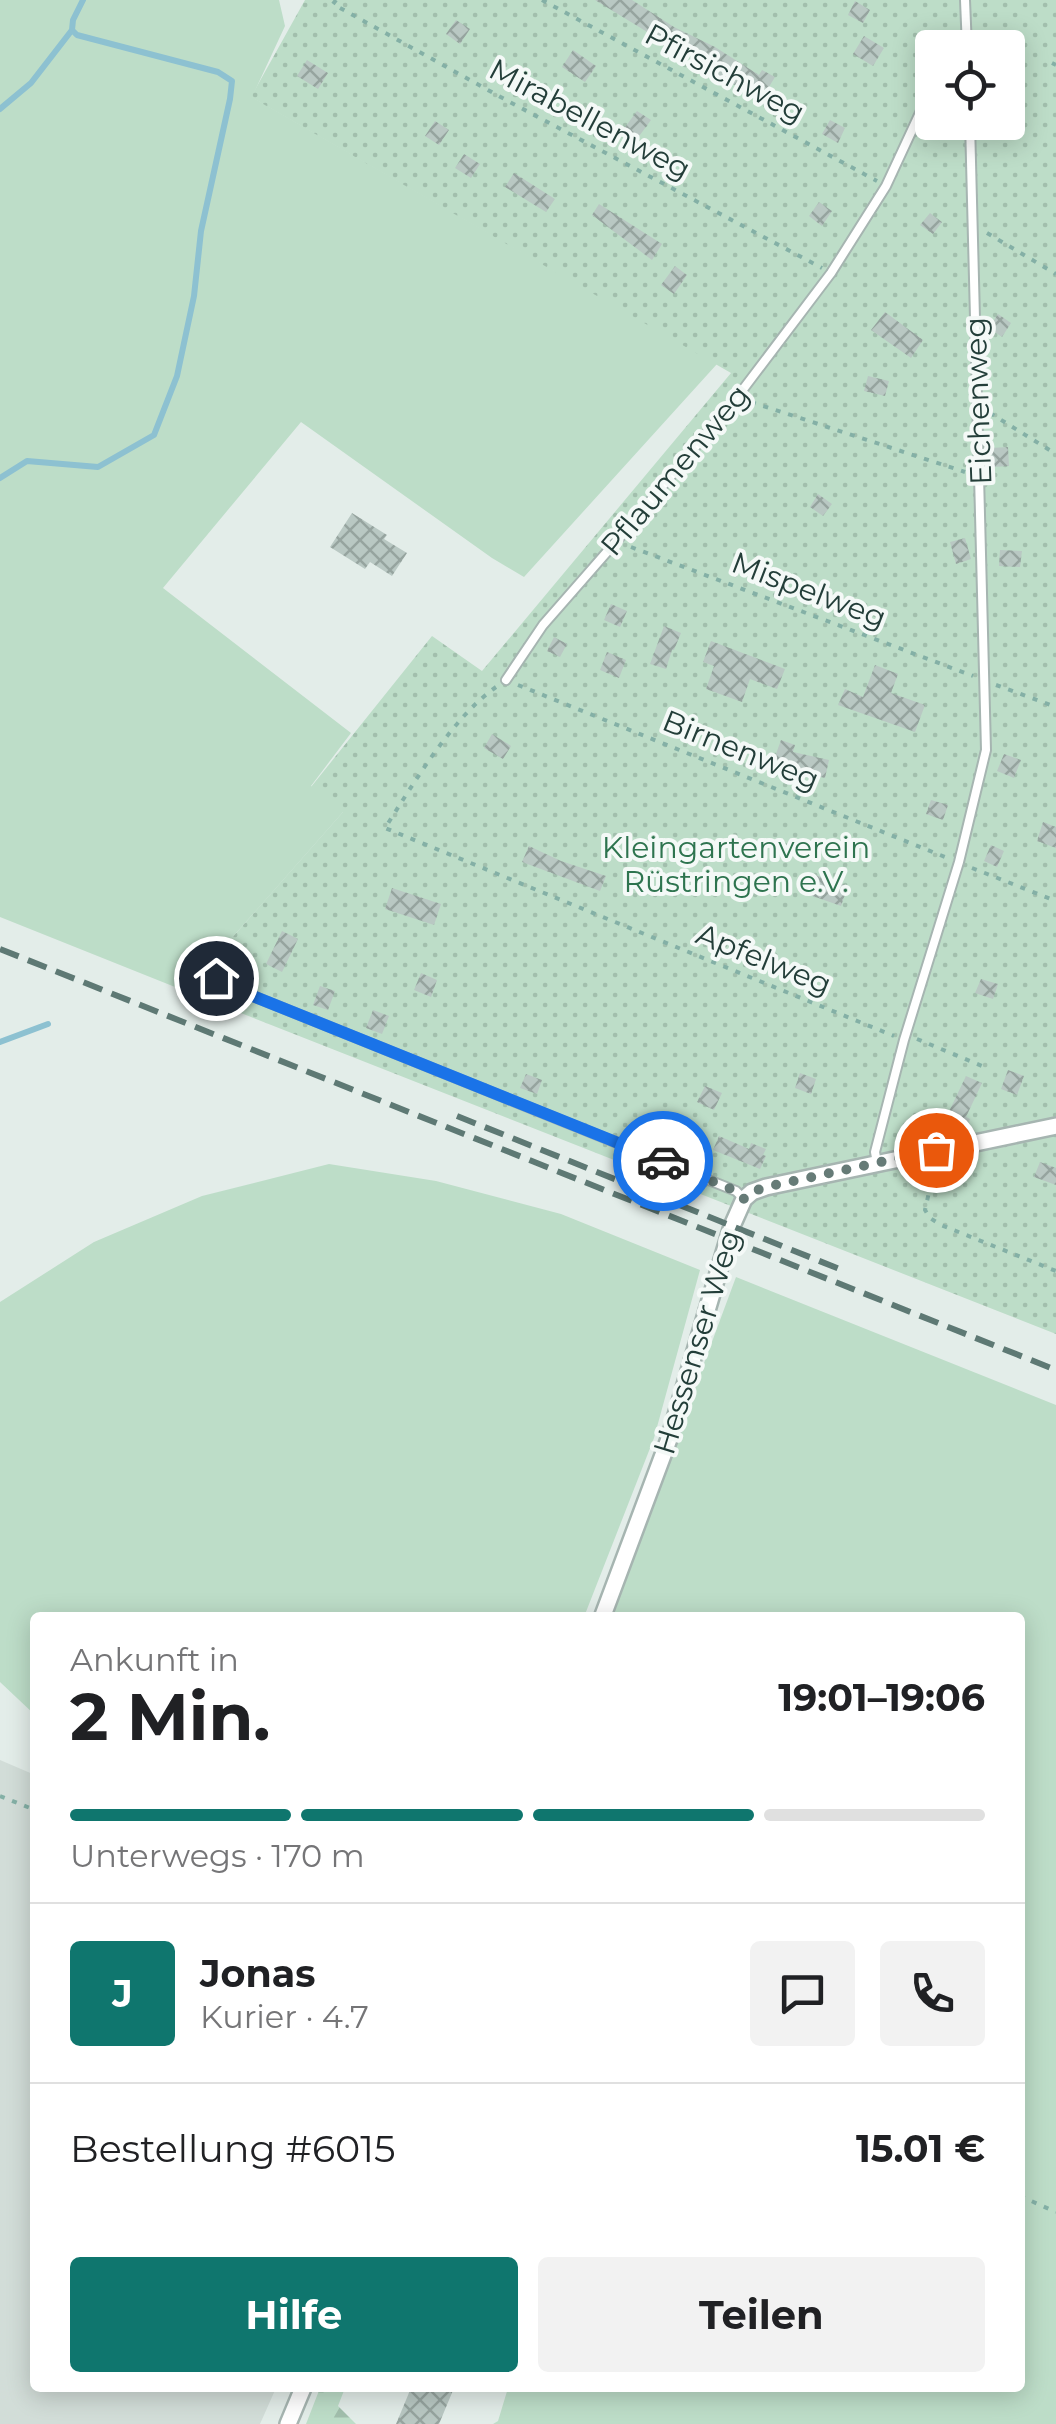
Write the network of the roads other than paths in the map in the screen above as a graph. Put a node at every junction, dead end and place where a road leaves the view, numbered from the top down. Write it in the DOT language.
graph roads {
  1 [pos="965,0"];
  2 [pos="966,30"];
  3 [pos="915,124"];
  4 [pos="971,140"];
  5 [pos="506,680"];
  6 [pos="216,978"];
  7 [pos="1056,1126"];
  8 [pos="877,1163"];
  9 [pos="744,1199"];
  10 [pos="604,1612"];
  11 [pos="300,2392"];
  12 [pos="288,2424"];
  1 -- 2 [label="lane"];
  3 -- 5 [label="lane, Pflaumenweg"];
  4 -- 8 [label="lane, Eichenweg"];
  6 -- 9 [label="lane"];
  7 -- 8 [label="street, Hessenser Weg"];
  8 -- 9 [label="street, Hessenser Weg"];
  9 -- 10 [label="street, Hessenser Weg"];
  11 -- 12 [label="street"];
}
